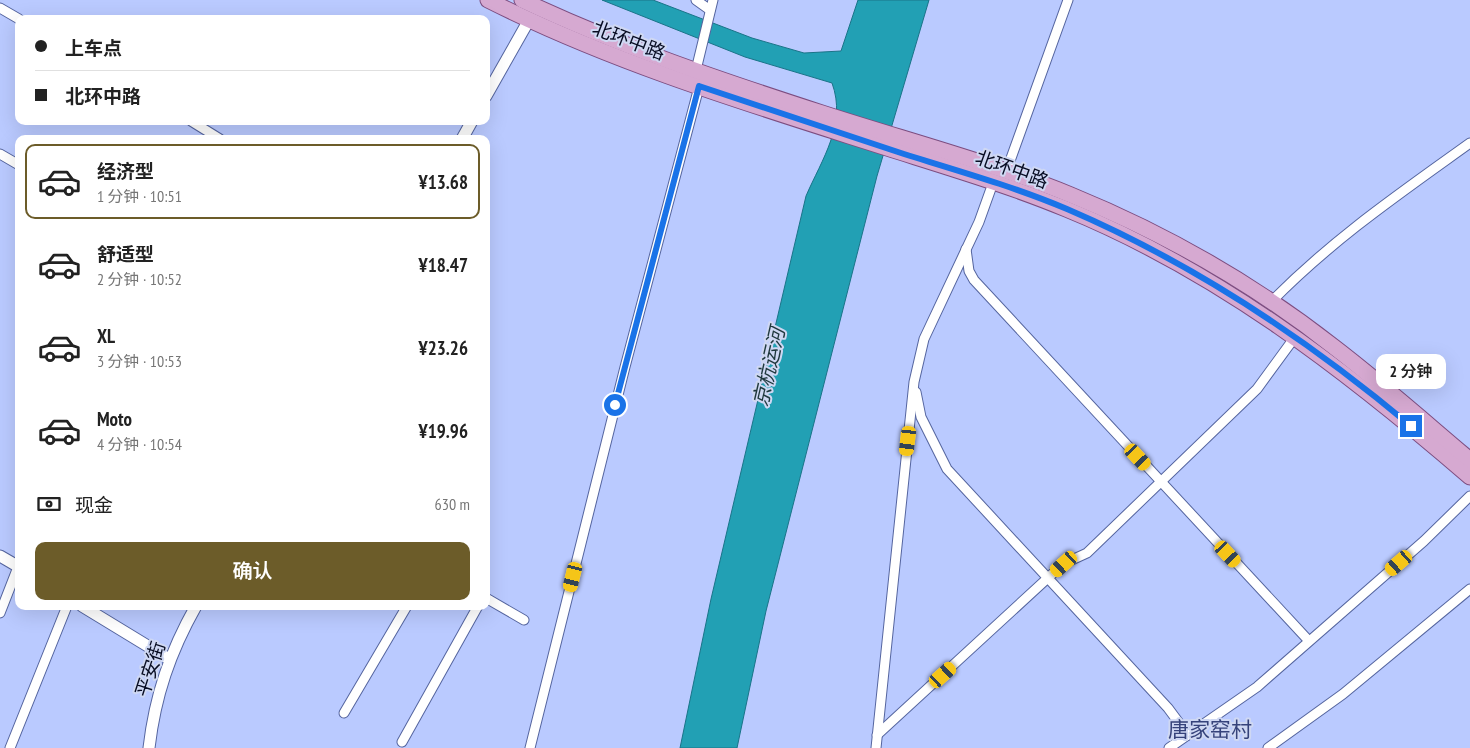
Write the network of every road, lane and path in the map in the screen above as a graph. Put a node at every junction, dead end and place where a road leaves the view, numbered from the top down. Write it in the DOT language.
graph roads {
  1 [pos="488,0"];
  2 [pos="522,0"];
  3 [pos="696,0"];
  4 [pos="713,0"];
  5 [pos="1068,0"];
  6 [pos="0,8"];
  7 [pos="710,10"];
  8 [pos="15,17"];
  9 [pos="529,20"];
  10 [pos="696,70"];
  11 [pos="699,86"];
  12 [pos="490,89"];
  13 [pos="817,119"];
  14 [pos="197,125"];
  15 [pos="214,135"];
  16 [pos="1470,142"];
  17 [pos="906,147"];
  18 [pos="0,154"];
  19 [pos="15,163"];
  20 [pos="1006,172"];
  21 [pos="993,183"];
  22 [pos="966,249"];
  23 [pos="1271,302"];
  24 [pos="1295,337"];
  25 [pos="914,382"];
  26 [pos="1470,460"];
  27 [pos="1470,478"];
  28 [pos="1161,482"];
  29 [pos="1470,496"];
  30 [pos="0,556"];
  31 [pos="15,565"];
  32 [pos="15,575"];
  33 [pos="1048,578"];
  34 [pos="1470,589"];
  35 [pos="490,600"];
  36 [pos="65,610"];
  37 [pos="89,610"];
  38 [pos="194,610"];
  39 [pos="405,610"];
  40 [pos="476,610"];
  41 [pos="0,613"];
  42 [pos="524,620"];
  43 [pos="1309,641"];
  44 [pos="169,659"];
  45 [pos="344,713"];
  46 [pos="877,735"];
  47 [pos="1188,735"];
  48 [pos="402,742"];
  49 [pos="1279,745"];
  50 [pos="10,748"];
  51 [pos="149,748"];
  52 [pos="530,748"];
  53 [pos="876,748"];
  54 [pos="1169,748"];
  55 [pos="1268,748"];
  1 -- 9 [label="main road, 北环中路"];
  2 -- 10 [label="main road, 北环中路"];
  3 -- 7 [label="street"];
  4 -- 7 [label="street"];
  5 -- 20 [label="street"];
  6 -- 8 [label="street"];
  7 -- 10 [label="street"];
  9 -- 11 [label="main road, 北环中路"];
  9 -- 12 [label="street"];
  10 -- 13 [label="main road, 北环中路"];
  11 -- 13 [label="main road, 北环中路"];
  11 -- 52 [label="street"];
  13 -- 17 [label="main road, 北环中路"];
  14 -- 15 [label="street"];
  16 -- 23 [label="street"];
  17 -- 20 [label="main road, 北环中路"];
  17 -- 21 [label="main road, 北环中路"];
  18 -- 19 [label="street"];
  20 -- 23 [label="main road, 北环中路"];
  21 -- 22 [label="street"];
  21 -- 24 [label="main road, 北环中路"];
  22 -- 25 [label="street"];
  22 -- 28 [label="street"];
  23 -- 26 [label="main road, 北环中路"];
  24 -- 27 [label="main road, 北环中路"];
  24 -- 28 [label="street"];
  25 -- 33 [label="street"];
  25 -- 46 [label="street"];
  28 -- 33 [label="street"];
  28 -- 43 [label="street"];
  29 -- 43 [label="street"];
  30 -- 31 [label="street"];
  32 -- 41 [label="street"];
  33 -- 46 [label="street"];
  33 -- 47 [label="street"];
  34 -- 49 [label="street"];
  35 -- 42 [label="street"];
  36 -- 50 [label="street"];
  37 -- 44 [label="street"];
  38 -- 44 [label="street, 平安街"];
  39 -- 45 [label="street"];
  40 -- 48 [label="street"];
  43 -- 47 [label="street"];
  44 -- 51 [label="street, 平安街"];
  46 -- 53 [label="street"];
  47 -- 54 [label="street"];
  49 -- 55 [label="street"];
}
